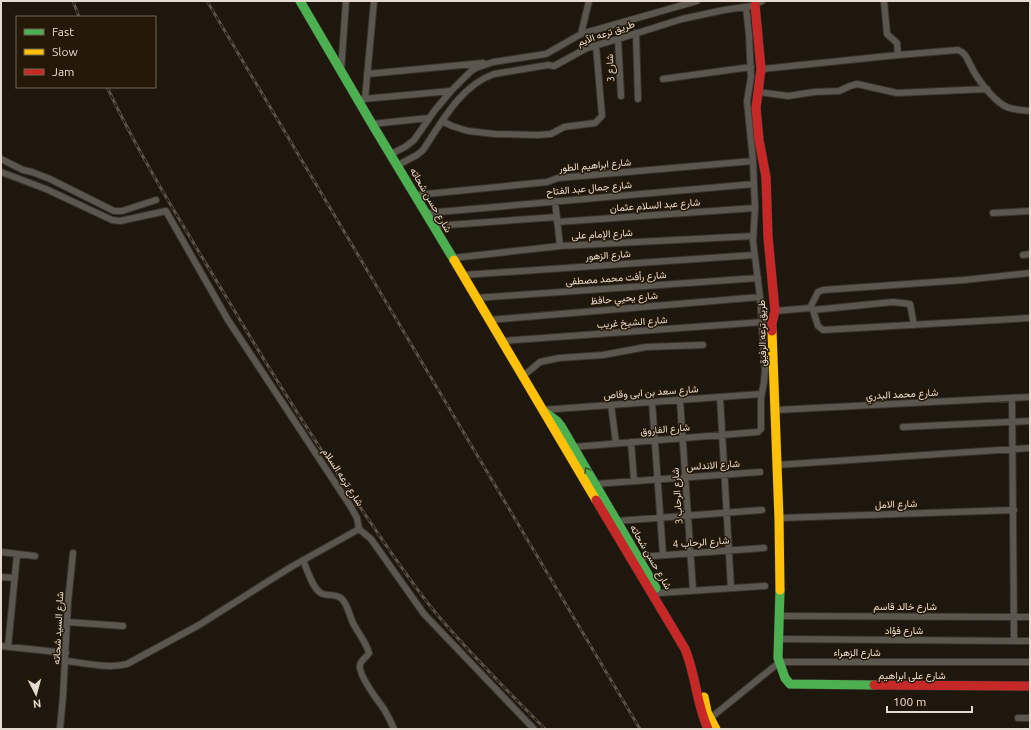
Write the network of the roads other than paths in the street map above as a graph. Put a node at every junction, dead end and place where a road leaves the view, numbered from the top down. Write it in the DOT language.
graph roads {
  1 [pos="300,1"];
  2 [pos="346,1"];
  3 [pos="374,1"];
  4 [pos="589,1"];
  5 [pos="696,1"];
  6 [pos="884,1"];
  7 [pos="754,4"];
  8 [pos="636,33"];
  9 [pos="581,34"];
  10 [pos="618,38"];
  11 [pos="596,46"];
  12 [pos="898,55"];
  13 [pos="493,62"];
  14 [pos="751,68"];
  15 [pos="761,69"];
  16 [pos="341,72"];
  17 [pos="368,74"];
  18 [pos="663,79"];
  19 [pos="987,89"];
  20 [pos="451,91"];
  21 [pos="758,92"];
  22 [pos="621,96"];
  23 [pos="362,99"];
  24 [pos="638,99"];
  25 [pos="1030,111"];
  26 [pos="429,118"];
  27 [pos="442,121"];
  28 [pos="372,124"];
  29 [pos="391,154"];
  30 [pos="1,159"];
  31 [pos="753,161"];
  32 [pos="398,165"];
  33 [pos="1,172"];
  34 [pos="754,184"];
  35 [pos="416,195"];
  36 [pos="156,200"];
  37 [pos="555,201"];
  38 [pos="755,208"];
  39 [pos="1030,211"];
  40 [pos="427,213"];
  41 [pos="993,213"];
  42 [pos="557,220"];
  43 [pos="434,226"];
  44 [pos="753,236"];
  45 [pos="560,246"];
  46 [pos="754,255"];
  47 [pos="452,258"];
  48 [pos="1030,273"];
  49 [pos="463,275"];
  50 [pos="758,278"];
  51 [pos="760,297"];
  52 [pos="476,298"];
  53 [pos="812,309"];
  54 [pos="775,311"];
  55 [pos="1030,318"];
  56 [pos="489,320"];
  57 [pos="763,322"];
  58 [pos="914,325"];
  59 [pos="502,342"];
  60 [pos="704,345"];
  61 [pos="522,376"];
  62 [pos="761,394"];
  63 [pos="720,397"];
  64 [pos="1030,397"];
  65 [pos="1012,398"];
  66 [pos="680,400"];
  67 [pos="652,402"];
  68 [pos="612,405"];
  69 [pos="542,410"];
  70 [pos="776,410"];
  71 [pos="1030,421"];
  72 [pos="1012,422"];
  73 [pos="903,427"];
  74 [pos="758,432"];
  75 [pos="722,435"];
  76 [pos="683,438"];
  77 [pos="654,440"];
  78 [pos="631,442"];
  79 [pos="616,443"];
  80 [pos="573,447"];
  81 [pos="1030,448"];
  82 [pos="1013,449"];
  83 [pos="776,465"];
  84 [pos="760,472"];
  85 [pos="724,474"];
  86 [pos="685,477"];
  87 [pos="658,479"];
  88 [pos="634,480"];
  89 [pos="595,484"];
  90 [pos="762,510"];
  91 [pos="1014,510"];
  92 [pos="727,512"];
  93 [pos="688,515"];
  94 [pos="661,518"];
  95 [pos="779,518"];
  96 [pos="617,521"];
  97 [pos="359,529"];
  98 [pos="764,548"];
  99 [pos="729,550"];
  100 [pos="1,552"];
  101 [pos="73,553"];
  102 [pos="691,553"];
  103 [pos="17,554"];
  104 [pos="664,555"];
  105 [pos="35,556"];
  106 [pos="639,557"];
  107 [pos="303,560"];
  108 [pos="1,576"];
  109 [pos="14,578"];
  110 [pos="765,586"];
  111 [pos="731,588"];
  112 [pos="693,590"];
  113 [pos="659,593"];
  114 [pos="780,616"];
  115 [pos="1015,617"];
  116 [pos="1030,617"];
  117 [pos="67,622"];
  118 [pos="123,626"];
  119 [pos="779,639"];
  120 [pos="1014,641"];
  121 [pos="1030,641"];
  122 [pos="4,646"];
  123 [pos="66,653"];
  124 [pos="66,661"];
  125 [pos="1030,662"];
  126 [pos="779,663"];
  127 [pos="1030,686"];
  128 [pos="1018,718"];
  129 [pos="1030,718"];
  130 [pos="708,723"];
  131 [pos="60,729"];
  132 [pos="394,729"];
  133 [pos="534,729"];
  134 [pos="716,729"];
  1 -- 16 [label="main road, شارع حسن شحاته"];
  2 -- 16 [label="street"];
  3 -- 17 [label="street"];
  4 -- 9 [label="street"];
  5 -- 9 [label="street, طريق ترعه الآيم"];
  6 -- 12 [label="street"];
  7 -- 8 [label="street, طريق ترعه الآيم"];
  7 -- 14 [label="street, طريق ترعه الرفيق"];
  7 -- 15 [label="main road, طريق ترعه الرفيق"];
  8 -- 10 [label="street, طريق ترعه الآيم"];
  8 -- 24 [label="street"];
  9 -- 13 [label="street, طريق ترعه الآيم"];
  10 -- 11 [label="street, طريق ترعه الآيم"];
  10 -- 22 [label="street, شارع 3"];
  11 -- 27 [label="street, طريق ترعه الآيم"];
  11 -- 27 [label="street"];
  12 -- 15 [label="street"];
  12 -- 19 [label="street"];
  13 -- 17 [label="street"];
  13 -- 20 [label="street, طريق ترعه الآيم"];
  14 -- 18 [label="street"];
  14 -- 31 [label="street, طريق ترعه الرفيق"];
  15 -- 21 [label="main road, طريق ترعه الرفيق"];
  16 -- 23 [label="main road, شارع حسن شحاته"];
  17 -- 23 [label="street"];
  19 -- 21 [label="street"];
  19 -- 25 [label="street"];
  20 -- 23 [label="street"];
  20 -- 26 [label="street, طريق ترعه الآيم"];
  21 -- 54 [label="main road, طريق ترعه الرفيق"];
  23 -- 28 [label="main road, شارع حسن شحاته"];
  26 -- 28 [label="street"];
  26 -- 29 [label="street, طريق ترعه الآيم"];
  27 -- 32 [label="street, طريق ترعه الآيم"];
  28 -- 29 [label="main road, شارع حسن شحاته"];
  29 -- 32 [label="main road, شارع حسن شحاته"];
  30 -- 36 [label="street"];
  31 -- 34 [label="street, طريق ترعه الرفيق"];
  31 -- 35 [label="street, شارع ابراهيم الطور"];
  32 -- 35 [label="main road, شارع حسن شحاته"];
  33 -- 97 [label="street, شارع ترعه السلام"];
  34 -- 37 [label="street, شارع جمال عبد الفتاح"];
  34 -- 38 [label="street, طريق ترعه الرفيق"];
  35 -- 40 [label="main road, شارع حسن شحاته"];
  37 -- 40 [label="street, شارع جمال عبد الفتاح"];
  37 -- 42 [label="street"];
  38 -- 42 [label="street, شارع عبد السلام عثمان"];
  38 -- 44 [label="street, طريق ترعه الرفيق"];
  39 -- 41 [label="street"];
  40 -- 43 [label="main road, شارع حسن شحاته"];
  42 -- 43 [label="street, شارع عبد السلام عثمان"];
  42 -- 45 [label="street"];
  43 -- 47 [label="main road, شارع حسن شحاته"];
  44 -- 45 [label="street, شارع الإمام على"];
  44 -- 46 [label="street, طريق ترعه الرفيق"];
  45 -- 47 [label="street, شارع الإمام على"];
  46 -- 49 [label="street, شارع الزهور"];
  46 -- 50 [label="street, طريق ترعه الرفيق"];
  47 -- 49 [label="main road, شارع حسن شحاته"];
  48 -- 53 [label="street"];
  49 -- 52 [label="main road, شارع حسن شحاته"];
  50 -- 51 [label="street, طريق ترعه الرفيق"];
  50 -- 52 [label="street, شارع رأفت محمد مصطفى"];
  51 -- 56 [label="street, شارع يحيي حافظ"];
  51 -- 57 [label="street, طريق ترعه الرفيق"];
  52 -- 56 [label="main road, شارع حسن شحاته"];
  53 -- 54 [label="street"];
  53 -- 58 [label="street"];
  53 -- 58 [label="street"];
  54 -- 70 [label="main road, طريق ترعه الرفيق"];
  55 -- 58 [label="street"];
  56 -- 59 [label="main road, شارع حسن شحاته"];
  57 -- 59 [label="street, شارع الشيخ غريب"];
  57 -- 62 [label="street, طريق ترعه الرفيق"];
  59 -- 61 [label="main road, شارع حسن شحاته"];
  60 -- 61 [label="street"];
  61 -- 69 [label="main road, شارع حسن شحاته"];
  62 -- 63 [label="street, شارع سعد بن ابى وقاص"];
  62 -- 74 [label="street, طريق ترعه الرفيق"];
  63 -- 66 [label="street, شارع سعد بن ابى وقاص"];
  63 -- 75 [label="street"];
  64 -- 65 [label="street, شارع محمد البدري"];
  65 -- 70 [label="street, شارع محمد البدري"];
  65 -- 72 [label="street"];
  66 -- 67 [label="street, شارع سعد بن ابى وقاص"];
  66 -- 76 [label="street, شارع الرحاب 3"];
  67 -- 68 [label="street, شارع سعد بن ابى وقاص"];
  67 -- 77 [label="street"];
  68 -- 69 [label="street, شارع سعد بن ابى وقاص"];
  68 -- 79 [label="street"];
  69 -- 80 [label="main road, شارع حسن شحاته"];
  69 -- 130 [label="main road, شارع حسن شحاته"];
  70 -- 83 [label="main road, طريق ترعه الرفيق"];
  71 -- 72 [label="street"];
  72 -- 73 [label="street"];
  72 -- 82 [label="street"];
  74 -- 75 [label="street, شارع الفاروق"];
  75 -- 76 [label="street, شارع الفاروق"];
  75 -- 85 [label="street"];
  76 -- 77 [label="street, شارع الفاروق"];
  76 -- 86 [label="street, شارع الرحاب 3"];
  77 -- 78 [label="street, شارع الفاروق"];
  77 -- 87 [label="street"];
  78 -- 79 [label="street, شارع الفاروق"];
  78 -- 88 [label="street"];
  79 -- 80 [label="street, شارع الفاروق"];
  89 -- 80 [label="main road, شارع حسن شحاته, one-way"];
  81 -- 82 [label="street"];
  82 -- 83 [label="street"];
  82 -- 91 [label="street"];
  83 -- 95 [label="main road, طريق ترعه الرفيق"];
  84 -- 85 [label="street, شارع الاندلس"];
  85 -- 86 [label="street, شارع الاندلس"];
  85 -- 92 [label="street"];
  86 -- 87 [label="street, شارع الاندلس"];
  86 -- 93 [label="street, شارع الرحاب 3"];
  87 -- 88 [label="street, شارع الاندلس"];
  87 -- 94 [label="street"];
  88 -- 89 [label="street, شارع الاندلس"];
  89 -- 96 [label="main road, شارع حسن شحاته"];
  90 -- 92 [label="street"];
  91 -- 95 [label="street, شارع الامل"];
  91 -- 115 [label="street"];
  92 -- 93 [label="street"];
  92 -- 99 [label="street"];
  93 -- 94 [label="street"];
  93 -- 102 [label="street, شارع الرحاب 3"];
  94 -- 96 [label="street"];
  94 -- 104 [label="street"];
  95 -- 114 [label="main road, طريق ترعه الرفيق"];
  96 -- 106 [label="main road, شارع حسن شحاته"];
  97 -- 107 [label="street"];
  97 -- 133 [label="street"];
  98 -- 99 [label="street, شارع الرحاب 4"];
  99 -- 102 [label="street, شارع الرحاب 4"];
  99 -- 111 [label="street"];
  100 -- 103 [label="street"];
  101 -- 117 [label="street, شارع السيد شحاته"];
  102 -- 104 [label="street, شارع الرحاب 4"];
  102 -- 112 [label="street, شارع الرحاب 3"];
  103 -- 105 [label="street"];
  103 -- 109 [label="street"];
  104 -- 106 [label="street, شارع الرحاب 4"];
  106 -- 113 [label="main road, شارع حسن شحاته"];
  107 -- 124 [label="street"];
  107 -- 132 [label="street"];
  108 -- 109 [label="street"];
  109 -- 122 [label="street"];
  110 -- 111 [label="street"];
  111 -- 112 [label="street"];
  112 -- 113 [label="street"];
  113 -- 130 [label="main road, شارع حسن شحاته"];
  114 -- 115 [label="street, شارع خالد قاسم"];
  114 -- 119 [label="main road, طريق ترعه الرفيق"];
  115 -- 116 [label="street, شارع خالد قاسم"];
  115 -- 120 [label="street"];
  117 -- 118 [label="street"];
  117 -- 123 [label="street, شارع السيد شحاته"];
  119 -- 120 [label="street, شارع فؤاد"];
  119 -- 126 [label="main road, طريق ترعه الرفيق"];
  120 -- 121 [label="street, شارع فؤاد"];
  122 -- 123 [label="street"];
  123 -- 124 [label="street, شارع السيد شحاته"];
  124 -- 131 [label="street, شارع السيد شحاته"];
  125 -- 126 [label="street, شارع الزهراء"];
  126 -- 127 [label="main road, شارع على ابراهيم"];
  126 -- 130 [label="street"];
  128 -- 129 [label="street"];
  130 -- 134 [label="main road, شارع حسن شحاته"];
}
